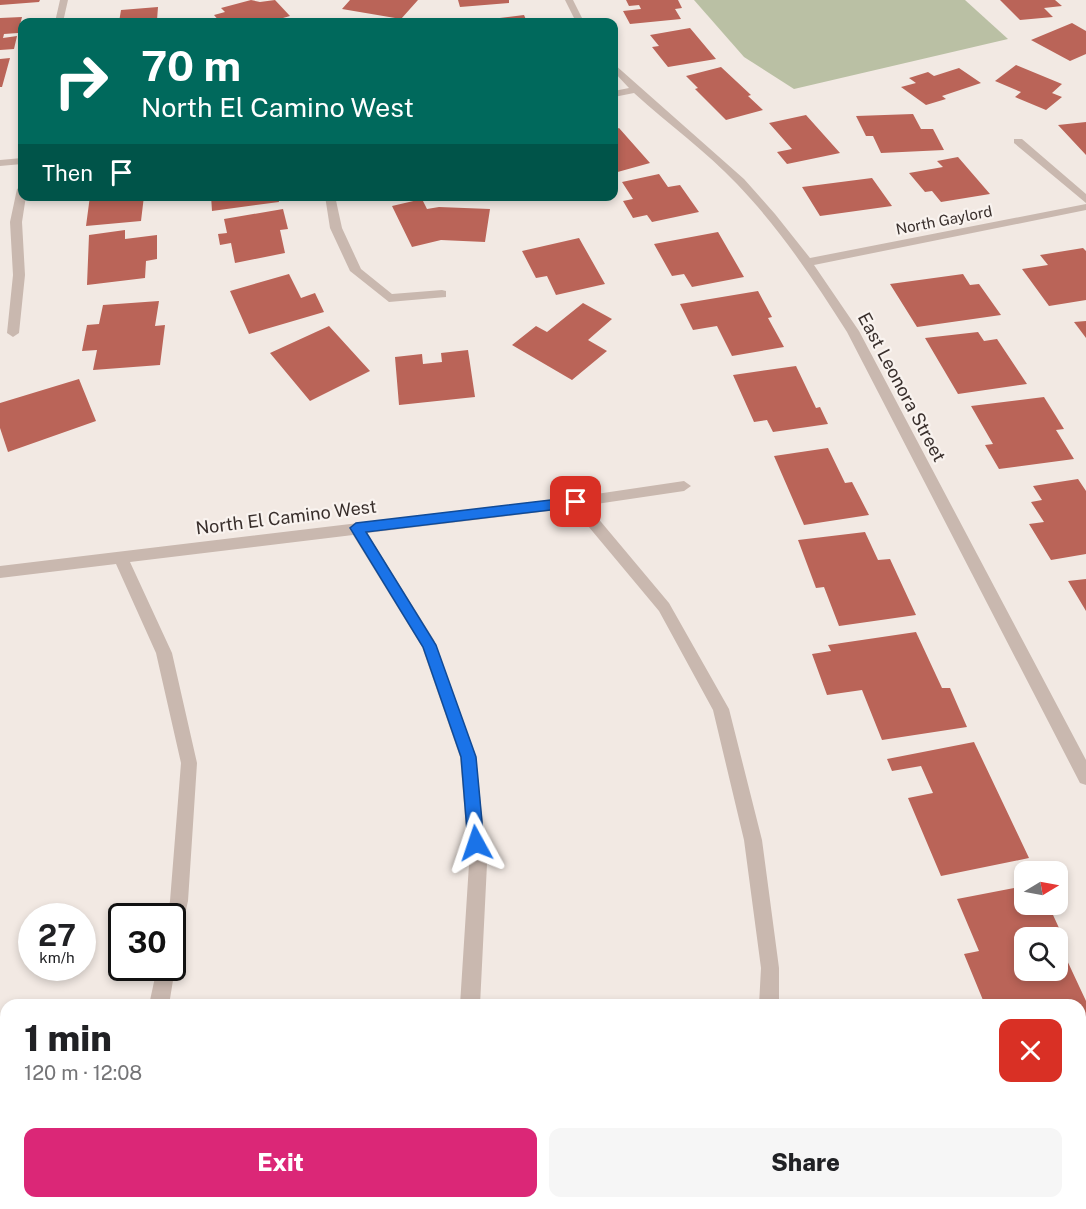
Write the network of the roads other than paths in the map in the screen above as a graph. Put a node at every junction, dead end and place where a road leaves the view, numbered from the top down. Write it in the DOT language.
graph roads {
  1 [pos="64,0"];
  2 [pos="569,0"];
  3 [pos="60,18"];
  4 [pos="578,18"];
  5 [pos="618,72"];
  6 [pos="634,90"];
  7 [pos="618,93"];
  8 [pos="1018,141"];
  9 [pos="18,161"];
  10 [pos="0,163"];
  11 [pos="1086,200"];
  12 [pos="20,201"];
  13 [pos="331,201"];
  14 [pos="1086,207"];
  15 [pos="809,262"];
  16 [pos="442,294"];
  17 [pos="13,333"];
  18 [pos="684,486"];
  19 [pos="576,502"];
  20 [pos="356,528"];
  21 [pos="120,557"];
  22 [pos="0,572"];
  23 [pos="1086,777"];
  24 [pos="179,903"];
  25 [pos="164,981"];
  26 [pos="160,999"];
  27 [pos="470,999"];
  28 [pos="769,999"];
  1 -- 3 [label="street"];
  2 -- 4 [label="street"];
  5 -- 6 [label="street, East Leonora Street"];
  6 -- 7 [label="street"];
  6 -- 15 [label="street, East Leonora Street"];
  8 -- 11 [label="street"];
  9 -- 10 [label="street"];
  12 -- 17 [label="street"];
  13 -- 16 [label="street"];
  14 -- 15 [label="street, North Gaylord"];
  15 -- 23 [label="street, East Leonora Street"];
  18 -- 19 [label="street, North El Camino West"];
  19 -- 20 [label="street, North El Camino West"];
  19 -- 28 [label="street"];
  20 -- 21 [label="street, North El Camino West"];
  20 -- 27 [label="street"];
  21 -- 22 [label="street, North El Camino West"];
  21 -- 24 [label="street"];
  25 -- 26 [label="street"];
}
